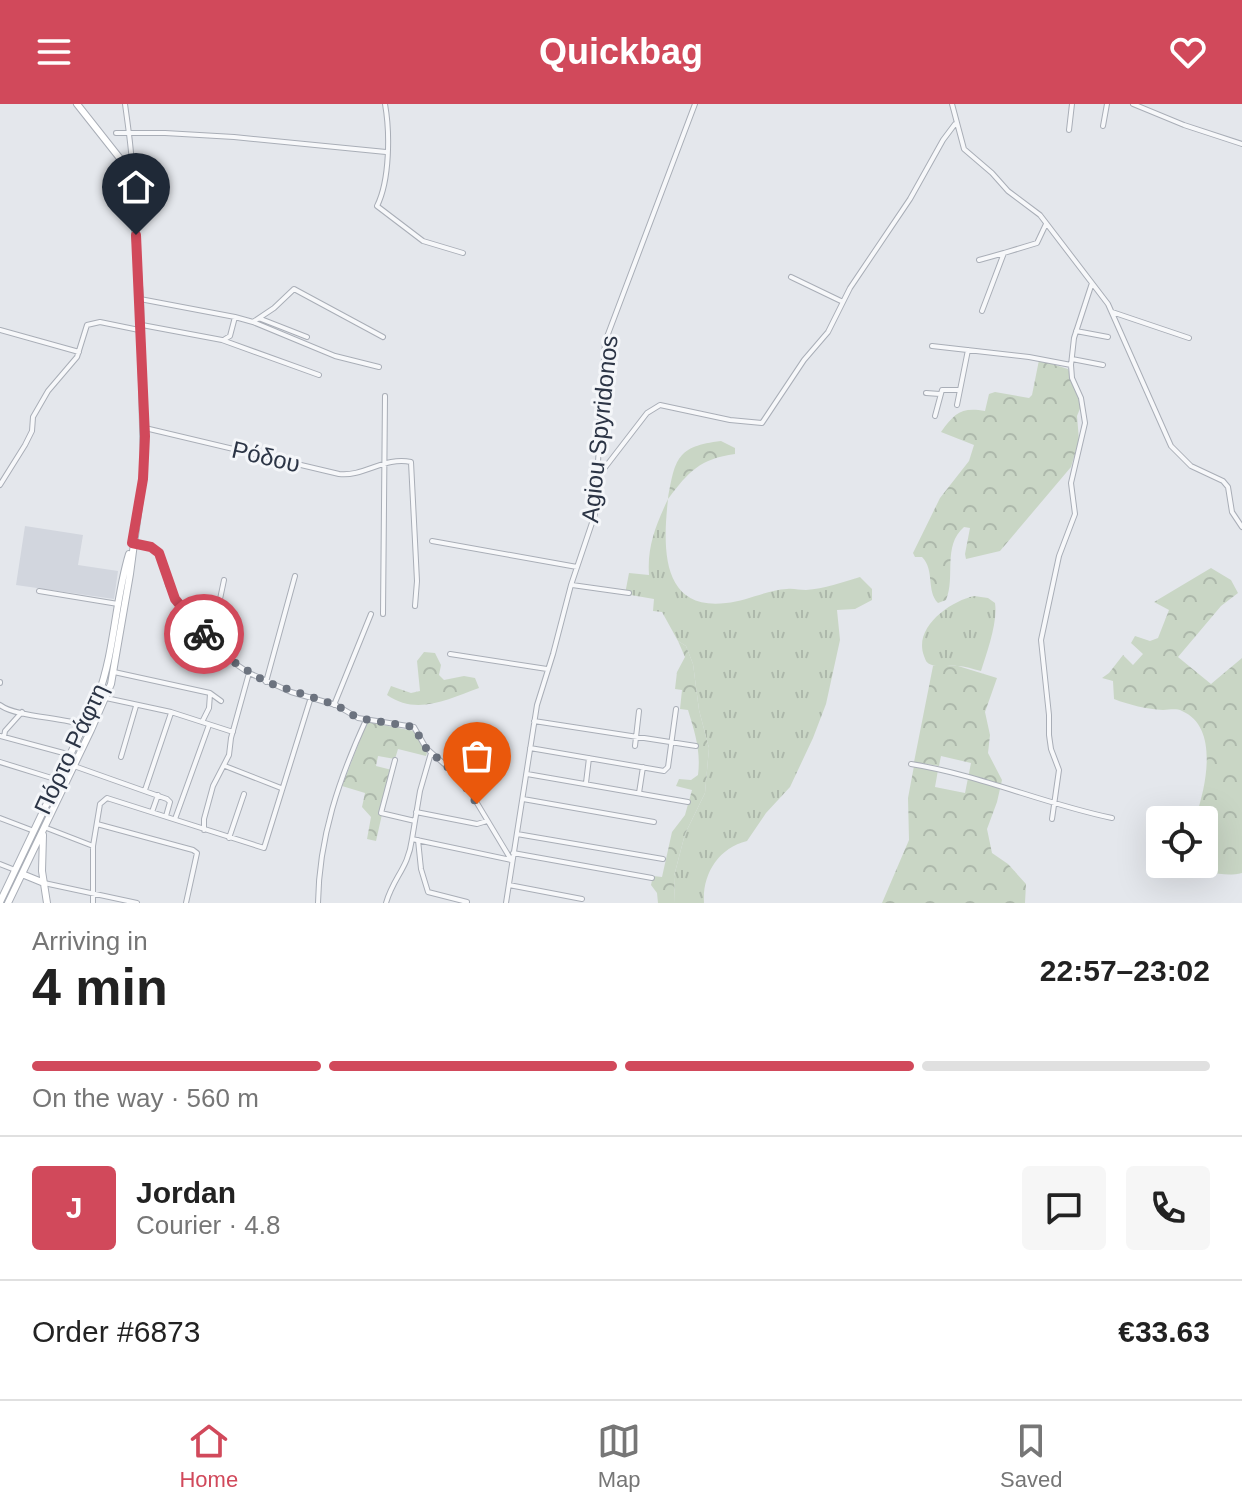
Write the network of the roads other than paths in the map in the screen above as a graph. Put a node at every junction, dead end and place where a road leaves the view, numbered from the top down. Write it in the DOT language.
graph roads {
  1 [pos="77,104"];
  2 [pos="125,104"];
  3 [pos="385,104"];
  4 [pos="695,104"];
  5 [pos="952,104"];
  6 [pos="1072,104"];
  7 [pos="1107,104"];
  8 [pos="1133,104"];
  9 [pos="955,124"];
  10 [pos="1103,126"];
  11 [pos="1069,130"];
  12 [pos="128,132"];
  13 [pos="116,133"];
  14 [pos="1242,144"];
  15 [pos="129,152"];
  16 [pos="386,152"];
  17 [pos="120,158"];
  18 [pos="131,186"];
  19 [pos="1047,224"];
  20 [pos="463,253"];
  21 [pos="1004,253"];
  22 [pos="979,260"];
  23 [pos="791,277"];
  24 [pos="1092,283"];
  25 [pos="140,299"];
  26 [pos="843,302"];
  27 [pos="982,311"];
  28 [pos="1112,312"];
  29 [pos="235,317"];
  30 [pos="261,319"];
  31 [pos="253,322"];
  32 [pos="142,328"];
  33 [pos="0,330"];
  34 [pos="1076,331"];
  35 [pos="307,337"];
  36 [pos="383,337"];
  37 [pos="1108,337"];
  38 [pos="1189,338"];
  39 [pos="222,340"];
  40 [pos="932,346"];
  41 [pos="968,350"];
  42 [pos="79,352"];
  43 [pos="1071,362"];
  44 [pos="1103,365"];
  45 [pos="379,367"];
  46 [pos="319,375"];
  47 [pos="960,390"];
  48 [pos="926,393"];
  49 [pos="940,394"];
  50 [pos="385,396"];
  51 [pos="957,405"];
  52 [pos="935,416"];
  53 [pos="145,428"];
  54 [pos="386,463"];
  55 [pos="598,475"];
  56 [pos="0,485"];
  57 [pos="1242,527"];
  58 [pos="432,541"];
  59 [pos="132,543"];
  60 [pos="577,567"];
  61 [pos="295,576"];
  62 [pos="224,580"];
  63 [pos="571,585"];
  64 [pos="39,591"];
  65 [pos="629,593"];
  66 [pos="118,604"];
  67 [pos="415,606"];
  68 [pos="371,614"];
  69 [pos="383,614"];
  70 [pos="211,642"];
  71 [pos="450,654"];
  72 [pos="547,669"];
  73 [pos="114,672"];
  74 [pos="249,673"];
  75 [pos="266,682"];
  76 [pos="210,693"];
  77 [pos="311,697"];
  78 [pos="106,698"];
  79 [pos="221,701"];
  80 [pos="0,705"];
  81 [pos="334,705"];
  82 [pos="136,706"];
  83 [pos="676,709"];
  84 [pos="639,711"];
  85 [pos="22,712"];
  86 [pos="171,712"];
  87 [pos="366,720"];
  88 [pos="534,721"];
  89 [pos="202,722"];
  90 [pos="209,725"];
  91 [pos="85,726"];
  92 [pos="233,732"];
  93 [pos="2,736"];
  94 [pos="636,737"];
  95 [pos="671,743"];
  96 [pos="635,746"];
  97 [pos="696,746"];
  98 [pos="530,748"];
  99 [pos="431,753"];
  100 [pos="71,755"];
  101 [pos="121,757"];
  102 [pos="589,758"];
  103 [pos="395,760"];
  104 [pos="0,762"];
  105 [pos="911,764"];
  106 [pos="74,766"];
  107 [pos="225,766"];
  108 [pos="643,767"];
  109 [pos="527,774"];
  110 [pos="58,780"];
  111 [pos="586,783"];
  112 [pos="281,788"];
  113 [pos="145,790"];
  114 [pos="639,793"];
  115 [pos="244,794"];
  116 [pos="158,795"];
  117 [pos="523,799"];
  118 [pos="688,802"];
  119 [pos="1055,804"];
  120 [pos="152,812"];
  121 [pos="416,812"];
  122 [pos="166,816"];
  123 [pos="0,818"];
  124 [pos="1112,818"];
  125 [pos="175,819"];
  126 [pos="1052,819"];
  127 [pos="415,821"];
  128 [pos="487,821"];
  129 [pos="654,822"];
  130 [pos="97,824"];
  131 [pos="44,827"];
  132 [pos="204,830"];
  133 [pos="34,831"];
  134 [pos="517,834"];
  135 [pos="229,838"];
  136 [pos="415,840"];
  137 [pos="505,845"];
  138 [pos="93,846"];
  139 [pos="513,850"];
  140 [pos="663,859"];
  141 [pos="511,860"];
  142 [pos="0,864"];
  143 [pos="18,872"];
  144 [pos="652,878"];
  145 [pos="44,883"];
  146 [pos="509,885"];
  147 [pos="2,893"];
  148 [pos="93,894"];
  149 [pos="582,899"];
  150 [pos="0,902"];
  151 [pos="467,902"];
  152 [pos="8,903"];
  153 [pos="47,903"];
  154 [pos="93,903"];
  155 [pos="137,903"];
  156 [pos="186,903"];
  157 [pos="318,903"];
  158 [pos="386,903"];
  159 [pos="506,903"];
  1 -- 17 [label="main road, Πόρτο Ράφτη"];
  2 -- 12 [label="street"];
  3 -- 16 [label="street"];
  4 -- 55 [label="street, Agiou Spyridonos"];
  5 -- 9 [label="street"];
  6 -- 11 [label="street"];
  7 -- 10 [label="street"];
  8 -- 14 [label="street"];
  9 -- 19 [label="street"];
  9 -- 26 [label="street"];
  12 -- 13 [label="street"];
  12 -- 15 [label="street"];
  12 -- 16 [label="street"];
  15 -- 17 [label="street"];
  15 -- 18 [label="street"];
  16 -- 20 [label="street"];
  17 -- 18 [label="main road, Πόρτο Ράφτη"];
  18 -- 25 [label="main road, Πόρτο Ράφτη"];
  19 -- 21 [label="street"];
  19 -- 24 [label="street"];
  21 -- 22 [label="street"];
  21 -- 27 [label="street"];
  23 -- 26 [label="street"];
  24 -- 28 [label="street"];
  24 -- 34 [label="street"];
  25 -- 29 [label="street"];
  25 -- 32 [label="main road, Πόρτο Ράφτη"];
  26 -- 55 [label="street"];
  28 -- 38 [label="street"];
  28 -- 57 [label="street"];
  29 -- 31 [label="street"];
  29 -- 39 [label="street"];
  30 -- 31 [label="street"];
  30 -- 35 [label="street"];
  30 -- 36 [label="street"];
  31 -- 45 [label="street"];
  32 -- 39 [label="street"];
  32 -- 42 [label="street"];
  32 -- 53 [label="main road, Πόρτο Ράφτη"];
  33 -- 42 [label="street"];
  34 -- 37 [label="street"];
  34 -- 43 [label="street"];
  39 -- 46 [label="street"];
  40 -- 41 [label="street"];
  41 -- 43 [label="street"];
  41 -- 47 [label="street"];
  42 -- 56 [label="street"];
  43 -- 44 [label="street"];
  43 -- 119 [label="street"];
  47 -- 49 [label="street"];
  47 -- 51 [label="street"];
  48 -- 49 [label="street"];
  49 -- 52 [label="street"];
  50 -- 54 [label="street"];
  53 -- 54 [label="street, Ρόδου"];
  53 -- 59 [label="main road, Πόρτο Ράφτη"];
  54 -- 67 [label="street"];
  54 -- 69 [label="street"];
  55 -- 60 [label="street, Agiou Spyridonos"];
  58 -- 60 [label="street"];
  59 -- 66 [label="main road, Πόρτο Ράφτη"];
  59 -- 70 [label="street"];
  59 -- 73 [label="main road, Πόρτο Ράφτη"];
  60 -- 63 [label="street, Agiou Spyridonos"];
  61 -- 75 [label="street"];
  62 -- 70 [label="street"];
  63 -- 65 [label="street"];
  63 -- 72 [label="street, Agiou Spyridonos"];
  64 -- 66 [label="street"];
  66 -- 91 [label="main road, Πόρτο Ράφτη"];
  68 -- 81 [label="street"];
  70 -- 74 [label="street"];
  71 -- 72 [label="street"];
  72 -- 88 [label="street, Agiou Spyridonos"];
  73 -- 76 [label="street"];
  73 -- 78 [label="main road, Πόρτο Ράφτη"];
  74 -- 75 [label="street"];
  74 -- 92 [label="street"];
  75 -- 77 [label="street"];
  76 -- 79 [label="street"];
  76 -- 89 [label="street"];
  77 -- 81 [label="street"];
  77 -- 112 [label="street"];
  78 -- 82 [label="street"];
  78 -- 106 [label="main road, Πόρτο Ράφτη"];
  80 -- 85 [label="street"];
  81 -- 87 [label="street"];
  82 -- 86 [label="street"];
  82 -- 101 [label="street"];
  83 -- 95 [label="street"];
  84 -- 94 [label="street"];
  85 -- 91 [label="street"];
  85 -- 93 [label="street"];
  86 -- 89 [label="street"];
  86 -- 113 [label="street"];
  87 -- 99 [label="street"];
  87 -- 157 [label="street"];
  88 -- 94 [label="street"];
  88 -- 98 [label="street, Agiou Spyridonos"];
  89 -- 90 [label="street"];
  90 -- 92 [label="street"];
  90 -- 125 [label="street"];
  91 -- 100 [label="main road, Πόρτο Ράφτη"];
  92 -- 107 [label="street"];
  93 -- 100 [label="street"];
  94 -- 95 [label="street"];
  94 -- 96 [label="street"];
  95 -- 97 [label="street"];
  95 -- 108 [label="street"];
  98 -- 102 [label="street"];
  98 -- 109 [label="street, Agiou Spyridonos"];
  99 -- 121 [label="street"];
  99 -- 128 [label="street"];
  100 -- 110 [label="main road, Πόρτο Ράφτη"];
  102 -- 108 [label="street"];
  102 -- 111 [label="street"];
  103 -- 127 [label="street"];
  104 -- 110 [label="street"];
  105 -- 119 [label="street"];
  106 -- 113 [label="street"];
  106 -- 131 [label="main road, Πόρτο Ράφτη"];
  107 -- 112 [label="street"];
  107 -- 132 [label="street"];
  108 -- 114 [label="street"];
  109 -- 111 [label="street"];
  109 -- 117 [label="street, Agiou Spyridonos"];
  110 -- 133 [label="main road, Πόρτο Ράφτη"];
  111 -- 114 [label="street"];
  112 -- 135 [label="street"];
  113 -- 116 [label="street"];
  114 -- 118 [label="street"];
  115 -- 135 [label="street"];
  116 -- 120 [label="street"];
  116 -- 122 [label="street"];
  117 -- 129 [label="street"];
  117 -- 134 [label="street, Agiou Spyridonos"];
  119 -- 124 [label="street"];
  119 -- 126 [label="street"];
  120 -- 122 [label="street"];
  120 -- 130 [label="street"];
  121 -- 127 [label="street"];
  121 -- 128 [label="street"];
  122 -- 125 [label="street"];
  123 -- 133 [label="street"];
  125 -- 132 [label="street"];
  127 -- 136 [label="street"];
  128 -- 137 [label="street"];
  130 -- 138 [label="street"];
  130 -- 156 [label="street"];
  131 -- 138 [label="street"];
  131 -- 143 [label="main road, Πόρτο Ράφτη"];
  131 -- 145 [label="main road"];
  132 -- 135 [label="street"];
  133 -- 143 [label="main road, Πόρτο Ράφτη"];
  134 -- 139 [label="street, Agiou Spyridonos"];
  134 -- 140 [label="street"];
  136 -- 141 [label="street"];
  136 -- 151 [label="street"];
  136 -- 158 [label="street"];
  137 -- 139 [label="street"];
  137 -- 141 [label="street"];
  138 -- 148 [label="street"];
  139 -- 141 [label="street, Agiou Spyridonos"];
  139 -- 144 [label="street"];
  141 -- 146 [label="street, Agiou Spyridonos"];
  142 -- 143 [label="street"];
  143 -- 145 [label="main road"];
  143 -- 147 [label="main road, Πόρτο Ράφτη"];
  143 -- 152 [label="main road, Πόρτο Ράφτη"];
  145 -- 148 [label="street"];
  145 -- 153 [label="main road"];
  146 -- 149 [label="street"];
  146 -- 159 [label="street, Agiou Spyridonos"];
  147 -- 150 [label="main road, Πόρτο Ράφτη"];
  148 -- 154 [label="street"];
  148 -- 155 [label="street"];
}
